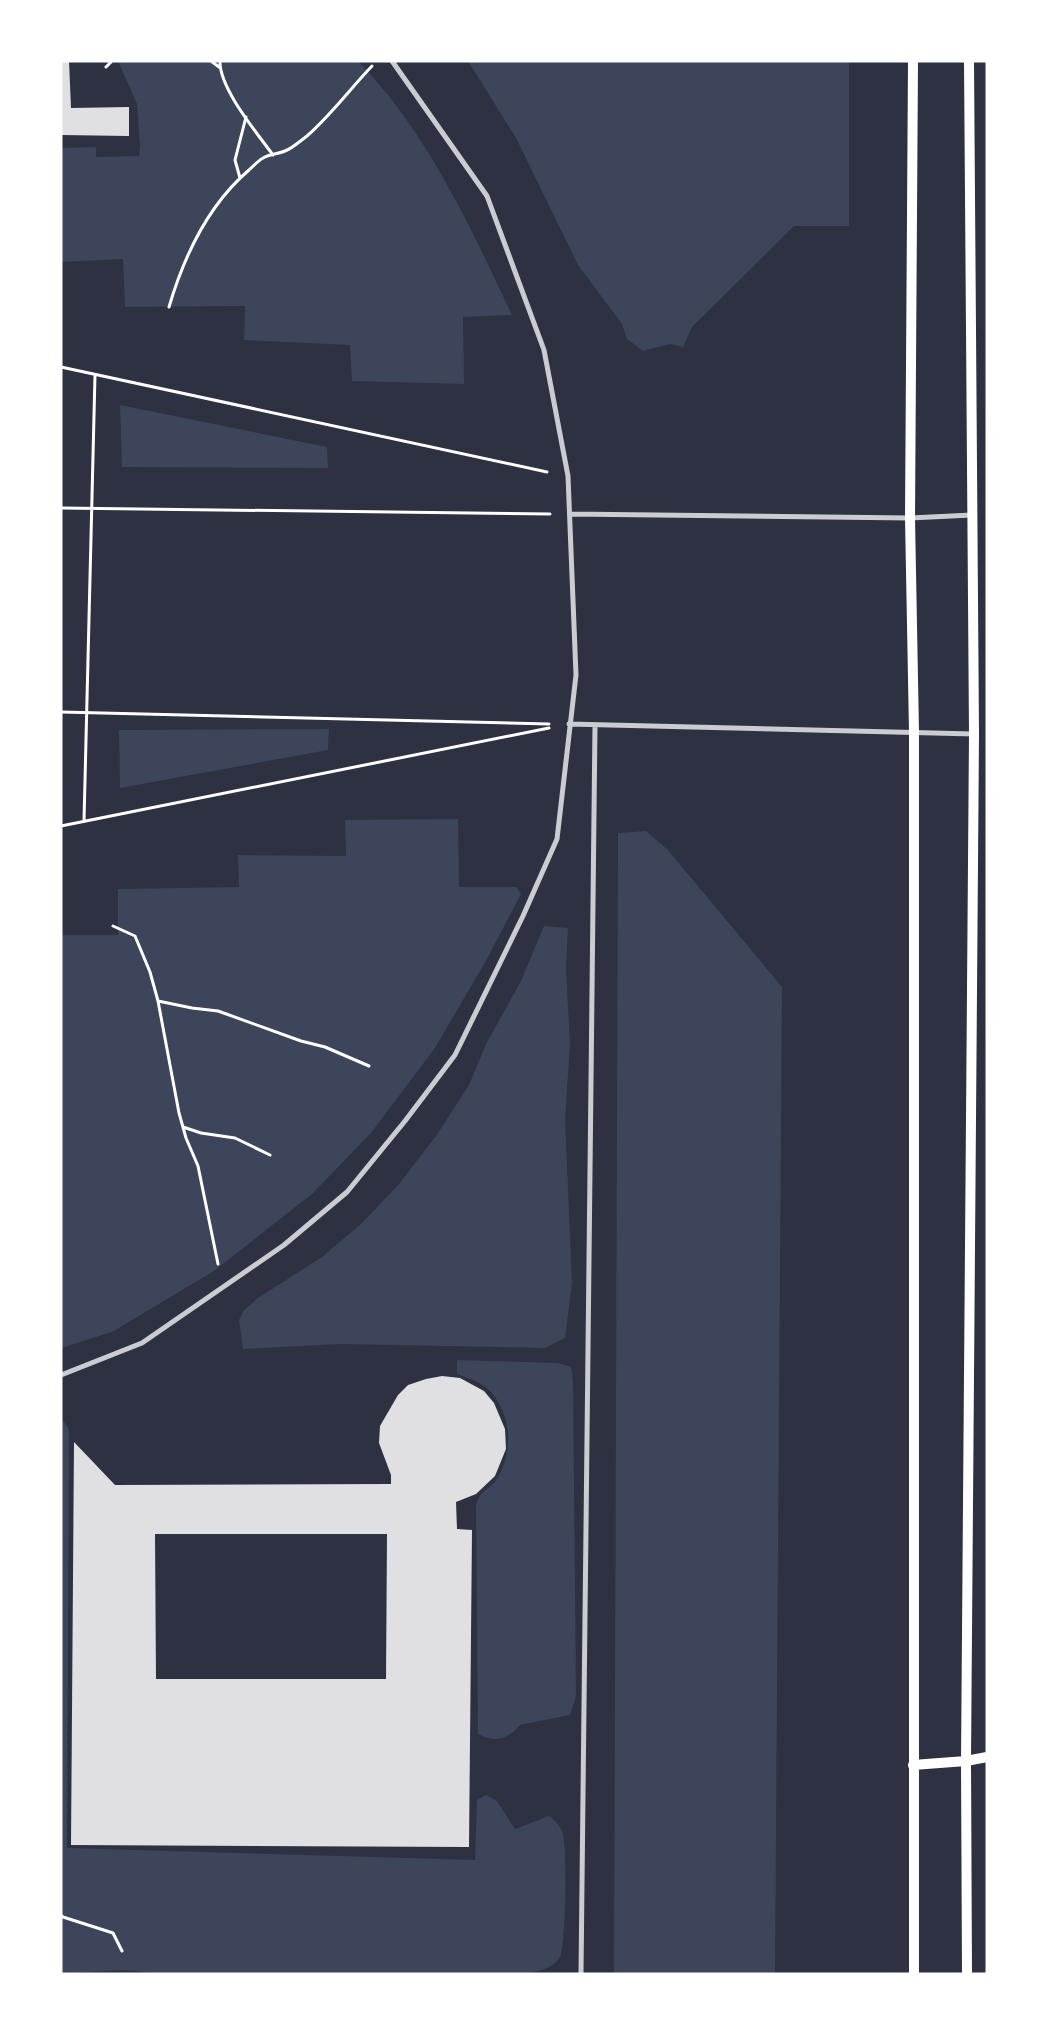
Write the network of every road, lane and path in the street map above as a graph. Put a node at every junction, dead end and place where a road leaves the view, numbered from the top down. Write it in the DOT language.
graph roads {
  1 [pos="112,61"];
  2 [pos="212,61"];
  3 [pos="220,61"];
  4 [pos="376,61"];
  5 [pos="392,61"];
  6 [pos="913,61"];
  7 [pos="969,61"];
  8 [pos="106,67"];
  9 [pos="220,67"];
  10 [pos="246,116"];
  11 [pos="273,155"];
  12 [pos="240,178"];
  13 [pos="169,307"];
  14 [pos="61,367"];
  15 [pos="95,375"];
  16 [pos="568,476"];
  17 [pos="61,508"];
  18 [pos="92,508"];
  19 [pos="570,514"];
  20 [pos="972,515"];
  21 [pos="910,518"];
  22 [pos="61,712"];
  23 [pos="87,713"];
  24 [pos="569,724"];
  25 [pos="595,725"];
  26 [pos="914,732"];
  27 [pos="974,734"];
  28 [pos="84,822"];
  29 [pos="61,826"];
  30 [pos="113,926"];
  31 [pos="158,1001"];
  32 [pos="369,1066"];
  33 [pos="182,1127"];
  34 [pos="270,1155"];
  35 [pos="224,1286"];
  36 [pos="61,1375"];
  37 [pos="987,1757"];
  38 [pos="966,1761"];
  39 [pos="913,1765"];
  40 [pos="61,1914"];
  41 [pos="122,1952"];
  42 [pos="581,1974"];
  43 [pos="914,1974"];
  44 [pos="967,1974"];
  1 -- 8 [label="path"];
  2 -- 9 [label="path"];
  3 -- 9 [label="path"];
  4 -- 11 [label="path"];
  5 -- 16 [label="street"];
  6 -- 21 [label="main road"];
  7 -- 20 [label="main road"];
  9 -- 10 [label="path"];
  10 -- 11 [label="path"];
  10 -- 12 [label="path"];
  11 -- 12 [label="path"];
  12 -- 13 [label="path"];
  14 -- 15 [label="path"];
  15 -- 16 [label="path"];
  15 -- 18 [label="path"];
  16 -- 19 [label="street"];
  17 -- 18 [label="path"];
  18 -- 19 [label="path"];
  18 -- 23 [label="path"];
  19 -- 21 [label="street"];
  19 -- 24 [label="street"];
  20 -- 21 [label="street"];
  20 -- 27 [label="main road"];
  21 -- 26 [label="main road"];
  22 -- 23 [label="path"];
  23 -- 24 [label="path"];
  23 -- 28 [label="path"];
  24 -- 25 [label="street"];
  24 -- 28 [label="path"];
  24 -- 35 [label="street"];
  25 -- 26 [label="street"];
  25 -- 42 [label="street"];
  26 -- 27 [label="street"];
  26 -- 39 [label="main road"];
  27 -- 38 [label="main road"];
  28 -- 29 [label="path"];
  30 -- 31 [label="path"];
  31 -- 32 [label="path"];
  31 -- 33 [label="path"];
  33 -- 34 [label="path"];
  33 -- 35 [label="path"];
  35 -- 36 [label="street"];
  37 -- 38 [label="main road"];
  38 -- 39 [label="main road"];
  38 -- 44 [label="main road"];
  39 -- 43 [label="main road"];
  40 -- 41 [label="path"];
}
